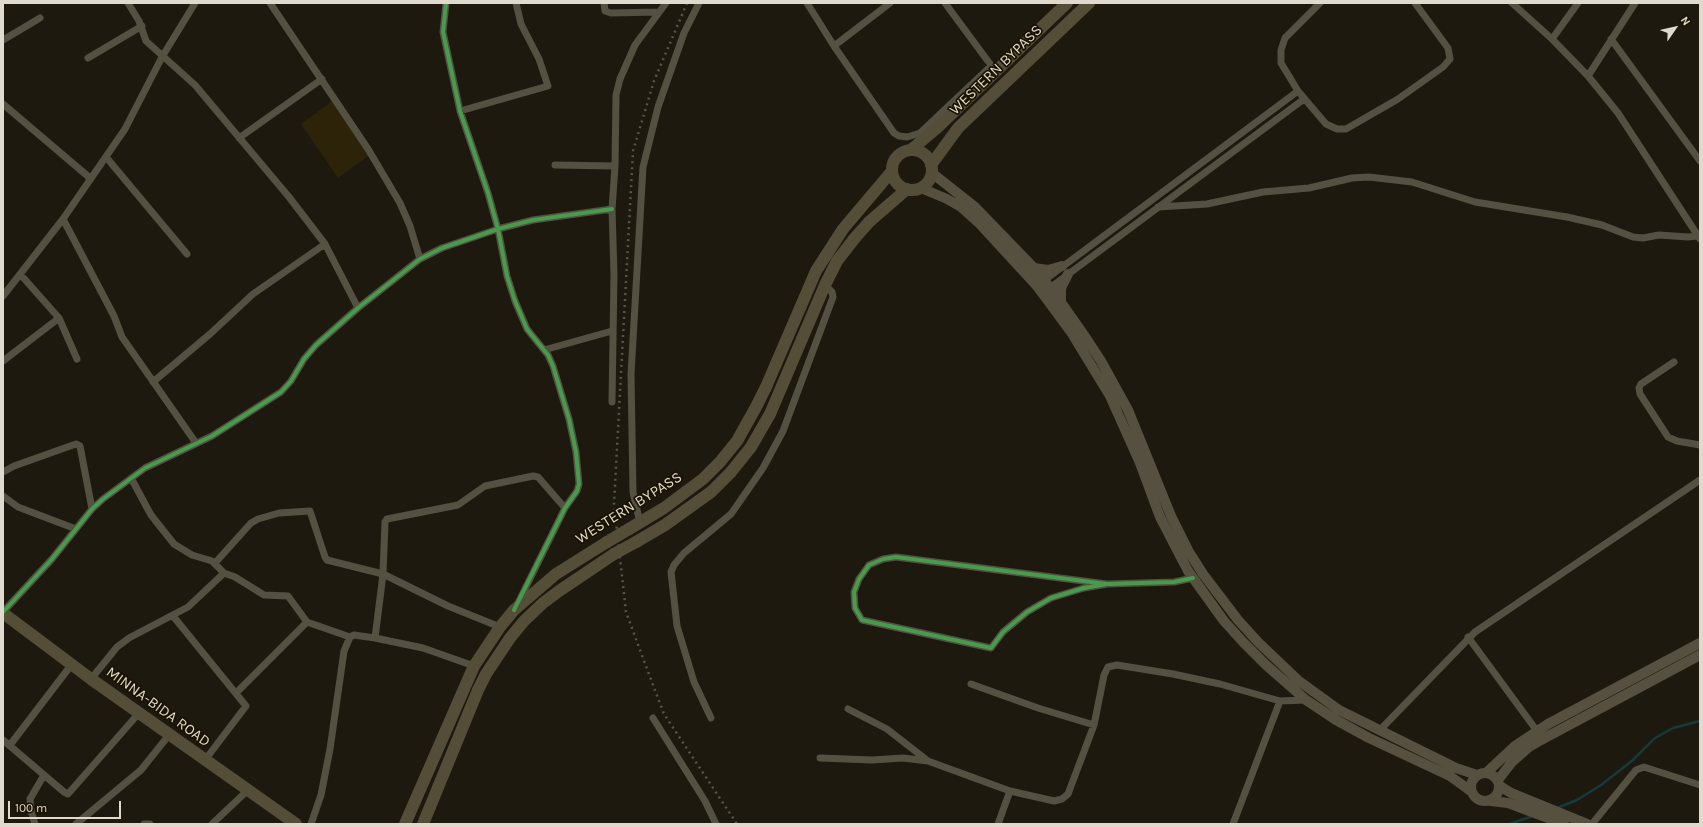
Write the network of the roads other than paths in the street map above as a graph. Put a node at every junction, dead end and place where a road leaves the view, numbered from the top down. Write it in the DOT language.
graph roads {
  1 [pos="128,3"];
  2 [pos="195,3"];
  3 [pos="270,3"];
  4 [pos="446,3"];
  5 [pos="516,3"];
  6 [pos="604,3"];
  7 [pos="666,3"];
  8 [pos="699,3"];
  9 [pos="807,3"];
  10 [pos="890,3"];
  11 [pos="945,3"];
  12 [pos="1068,3"];
  13 [pos="1089,3"];
  14 [pos="1320,3"];
  15 [pos="1415,3"];
  16 [pos="1512,3"];
  17 [pos="1578,3"];
  18 [pos="1635,3"];
  19 [pos="658,12"];
  20 [pos="40,18"];
  21 [pos="142,26"];
  22 [pos="1552,39"];
  23 [pos="1611,39"];
  24 [pos="3,40"];
  25 [pos="834,46"];
  26 [pos="162,57"];
  27 [pos="88,58"];
  28 [pos="993,68"];
  29 [pos="1588,76"];
  30 [pos="322,79"];
  31 [pos="1298,91"];
  32 [pos="1304,100"];
  33 [pos="3,104"];
  34 [pos="460,111"];
  35 [pos="239,138"];
  36 [pos="912,149"];
  37 [pos="106,157"];
  38 [pos="1700,161"];
  39 [pos="555,165"];
  40 [pos="616,166"];
  41 [pos="932,169"];
  42 [pos="892,171"];
  43 [pos="90,178"];
  44 [pos="921,188"];
  45 [pos="907,189"];
  46 [pos="1158,207"];
  47 [pos="612,209"];
  48 [pos="63,219"];
  49 [pos="498,229"];
  50 [pos="1699,237"];
  51 [pos="325,244"];
  52 [pos="186,254"];
  53 [pos="420,259"];
  54 [pos="1034,268"];
  55 [pos="1065,270"];
  56 [pos="20,274"];
  57 [pos="825,285"];
  58 [pos="1043,287"];
  59 [pos="3,296"];
  60 [pos="1061,302"];
  61 [pos="358,308"];
  62 [pos="59,318"];
  63 [pos="612,331"];
  64 [pos="544,350"];
  65 [pos="77,359"];
  66 [pos="3,361"];
  67 [pos="1674,362"];
  68 [pos="153,382"];
  69 [pos="612,402"];
  70 [pos="196,443"];
  71 [pos="1700,445"];
  72 [pos="3,472"];
  73 [pos="131,478"];
  74 [pos="1700,480"];
  75 [pos="3,496"];
  76 [pos="565,508"];
  77 [pos="92,509"];
  78 [pos="640,523"];
  79 [pos="76,529"];
  80 [pos="215,563"];
  81 [pos="224,572"];
  82 [pos="383,574"];
  83 [pos="1193,578"];
  84 [pos="1107,584"];
  85 [pos="514,610"];
  86 [pos="3,612"];
  87 [pos="173,616"];
  88 [pos="307,622"];
  89 [pos="500,627"];
  90 [pos="350,636"];
  91 [pos="1468,637"];
  92 [pos="375,638"];
  93 [pos="1700,643"];
  94 [pos="1700,655"];
  95 [pos="72,664"];
  96 [pos="474,666"];
  97 [pos="91,679"];
  98 [pos="971,684"];
  99 [pos="236,693"];
  100 [pos="1280,700"];
  101 [pos="1306,700"];
  102 [pos="848,709"];
  103 [pos="139,713"];
  104 [pos="653,718"];
  105 [pos="711,718"];
  106 [pos="1094,725"];
  107 [pos="1379,731"];
  108 [pos="1537,731"];
  109 [pos="169,735"];
  110 [pos="3,740"];
  111 [pos="10,745"];
  112 [pos="820,758"];
  113 [pos="205,760"];
  114 [pos="928,761"];
  115 [pos="44,774"];
  116 [pos="1482,774"];
  117 [pos="1499,783"];
  118 [pos="1700,785"];
  119 [pos="248,790"];
  120 [pos="1010,791"];
  121 [pos="1472,792"];
  122 [pos="1491,801"];
  123 [pos="1545,812"];
  124 [pos="35,824"];
  125 [pos="76,824"];
  126 [pos="144,824"];
  127 [pos="150,824"];
  128 [pos="212,824"];
  129 [pos="296,824"];
  130 [pos="310,824"];
  131 [pos="405,824"];
  132 [pos="423,824"];
  133 [pos="716,824"];
  134 [pos="998,824"];
  135 [pos="1233,824"];
  136 [pos="1564,824"];
  137 [pos="1587,824"];
  138 [pos="1592,824"];
  1 -- 21 [label="street"];
  2 -- 26 [label="street"];
  3 -- 30 [label="street"];
  4 -- 34 [label="street"];
  5 -- 34 [label="street"];
  6 -- 19 [label="street"];
  7 -- 19 [label="street"];
  8 -- 78 [label="street"];
  9 -- 25 [label="street"];
  10 -- 25 [label="street"];
  11 -- 28 [label="street"];
  12 -- 28 [label="main road, WESTERN BYPASS"];
  13 -- 41 [label="main road, WESTERN BYPASS"];
  14 -- 31 [label="street"];
  15 -- 32 [label="street"];
  16 -- 22 [label="street"];
  17 -- 22 [label="street"];
  18 -- 23 [label="street"];
  19 -- 40 [label="street"];
  20 -- 24 [label="street"];
  21 -- 26 [label="street"];
  21 -- 27 [label="street"];
  22 -- 29 [label="street"];
  23 -- 29 [label="street"];
  23 -- 38 [label="street"];
  25 -- 28 [label="street"];
  26 -- 35 [label="street"];
  26 -- 37 [label="street"];
  28 -- 36 [label="main road, WESTERN BYPASS"];
  29 -- 50 [label="street"];
  30 -- 35 [label="street"];
  30 -- 53 [label="street"];
  31 -- 32 [label="street"];
  31 -- 55 [label="street"];
  32 -- 46 [label="street"];
  33 -- 43 [label="street"];
  34 -- 49 [label="street"];
  35 -- 51 [label="street"];
  36 -- 41 [label="main road"];
  36 -- 42 [label="main road"];
  37 -- 43 [label="street"];
  37 -- 52 [label="street"];
  39 -- 40 [label="street"];
  40 -- 47 [label="street"];
  41 -- 44 [label="main road"];
  41 -- 54 [label="main road"];
  42 -- 45 [label="main road"];
  42 -- 78 [label="main road, WESTERN BYPASS"];
  43 -- 48 [label="street"];
  44 -- 45 [label="main road"];
  44 -- 58 [label="main road"];
  45 -- 57 [label="main road, WESTERN BYPASS"];
  46 -- 50 [label="street"];
  46 -- 55 [label="street"];
  47 -- 49 [label="street"];
  47 -- 63 [label="street"];
  48 -- 56 [label="street"];
  48 -- 68 [label="street"];
  49 -- 53 [label="street"];
  49 -- 64 [label="street"];
  51 -- 61 [label="street"];
  51 -- 68 [label="street"];
  53 -- 61 [label="street"];
  54 -- 55 [label="main road"];
  54 -- 58 [label="main road"];
  55 -- 58 [label="street"];
  55 -- 60 [label="main road"];
  56 -- 59 [label="street"];
  56 -- 62 [label="street"];
  57 -- 105 [label="street"];
  57 -- 132 [label="main road, WESTERN BYPASS, bridge"];
  58 -- 60 [label="main road"];
  58 -- 83 [label="main road"];
  60 -- 107 [label="main road"];
  61 -- 70 [label="street"];
  62 -- 65 [label="street"];
  62 -- 66 [label="street"];
  63 -- 64 [label="street"];
  63 -- 69 [label="street"];
  64 -- 76 [label="street"];
  67 -- 71 [label="street"];
  68 -- 70 [label="street"];
  70 -- 73 [label="street"];
  72 -- 77 [label="street"];
  73 -- 77 [label="street"];
  73 -- 80 [label="street"];
  74 -- 91 [label="street"];
  75 -- 79 [label="street"];
  76 -- 82 [label="street"];
  76 -- 85 [label="street"];
  77 -- 79 [label="street"];
  78 -- 85 [label="main road, WESTERN BYPASS, bridge"];
  79 -- 86 [label="street"];
  80 -- 81 [label="street"];
  80 -- 82 [label="street"];
  81 -- 87 [label="street"];
  81 -- 88 [label="street"];
  82 -- 89 [label="street"];
  82 -- 92 [label="street"];
  83 -- 84 [label="street"];
  83 -- 101 [label="main road"];
  84 -- 84 [label="street"];
  85 -- 89 [label="main road, WESTERN BYPASS"];
  86 -- 95 [label="main road, MINNA-BIDA ROAD"];
  87 -- 97 [label="street"];
  87 -- 99 [label="street"];
  88 -- 90 [label="street"];
  88 -- 99 [label="street"];
  89 -- 96 [label="main road, WESTERN BYPASS"];
  90 -- 92 [label="street"];
  90 -- 130 [label="street"];
  91 -- 107 [label="street"];
  91 -- 108 [label="street"];
  92 -- 96 [label="street"];
  93 -- 108 [label="main road"];
  94 -- 117 [label="main road"];
  95 -- 97 [label="main road, MINNA-BIDA ROAD"];
  95 -- 111 [label="street"];
  96 -- 131 [label="main road, WESTERN BYPASS"];
  97 -- 103 [label="main road, MINNA-BIDA ROAD"];
  98 -- 106 [label="street"];
  99 -- 113 [label="street"];
  100 -- 101 [label="street"];
  100 -- 106 [label="street"];
  100 -- 135 [label="street"];
  101 -- 121 [label="main road"];
  102 -- 114 [label="street"];
  103 -- 109 [label="main road, MINNA-BIDA ROAD"];
  103 -- 115 [label="street"];
  104 -- 133 [label="street"];
  106 -- 120 [label="street"];
  107 -- 116 [label="main road"];
  108 -- 116 [label="main road"];
  109 -- 113 [label="main road, MINNA-BIDA ROAD"];
  109 -- 125 [label="street"];
  110 -- 111 [label="street"];
  111 -- 115 [label="street"];
  112 -- 114 [label="street"];
  113 -- 119 [label="main road, MINNA-BIDA ROAD"];
  114 -- 120 [label="street"];
  115 -- 124 [label="street"];
  116 -- 117 [label="main road"];
  116 -- 121 [label="main road"];
  117 -- 122 [label="main road"];
  117 -- 123 [label="main road"];
  118 -- 138 [label="street"];
  119 -- 128 [label="street"];
  119 -- 129 [label="main road, MINNA-BIDA ROAD"];
  120 -- 134 [label="street"];
  121 -- 122 [label="main road"];
  122 -- 123 [label="main road"];
  123 -- 136 [label="main road"];
  123 -- 137 [label="main road"];
  126 -- 127 [label="street"];
}
